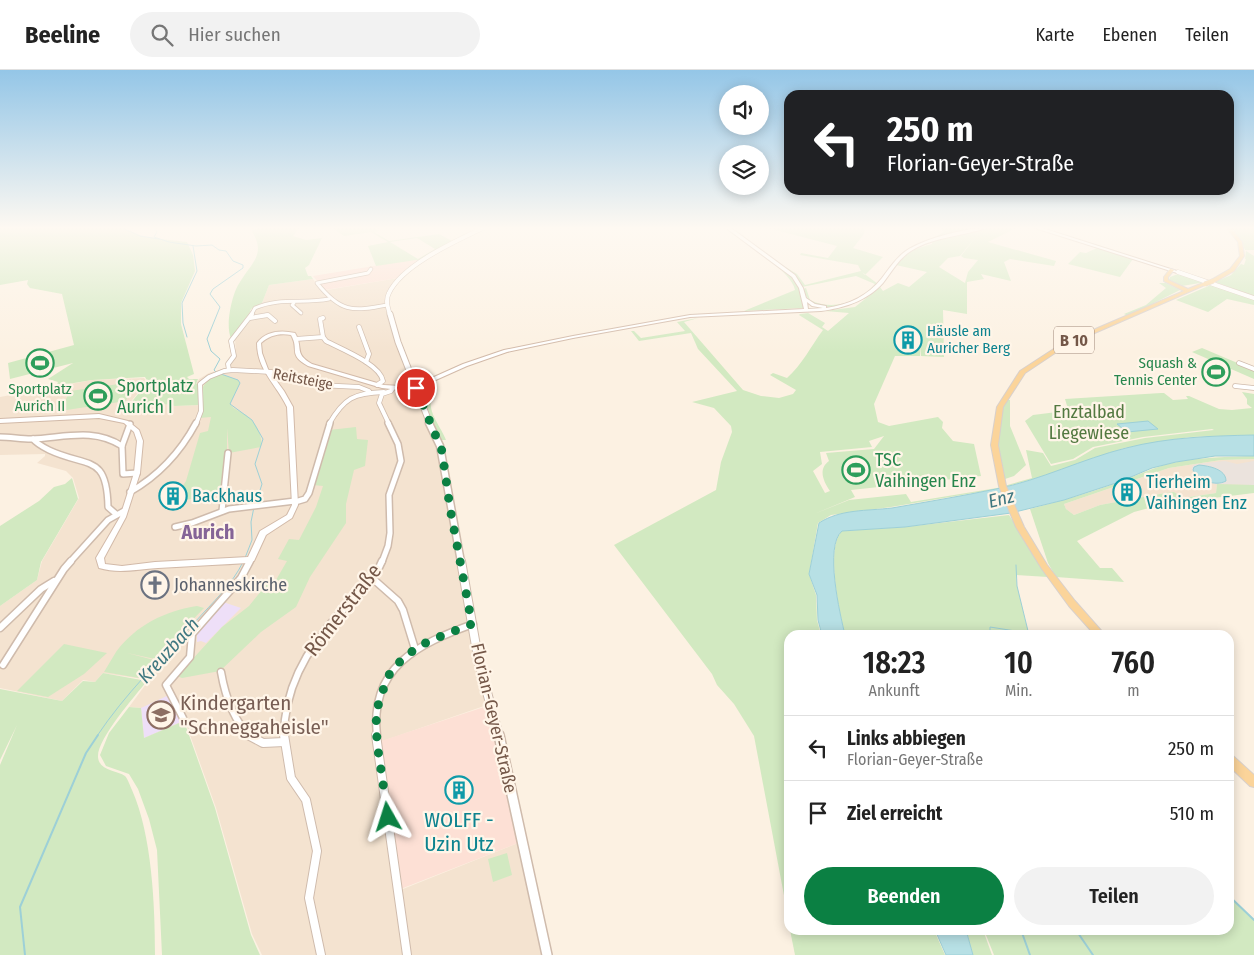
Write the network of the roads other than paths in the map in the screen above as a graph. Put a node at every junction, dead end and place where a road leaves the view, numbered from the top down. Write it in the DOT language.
graph roads {
  1 [pos="371,269"];
  2 [pos="411,269"];
  3 [pos="786,269"];
  4 [pos="891,269"];
  5 [pos="1232,269"];
  6 [pos="1172,270"];
  7 [pos="1178,272"];
  8 [pos="1168,275"];
  9 [pos="1170,283"];
  10 [pos="1179,286"];
  11 [pos="1196,288"];
  12 [pos="1189,290"];
  13 [pos="1254,298"];
  14 [pos="329,299"];
  15 [pos="804,299"];
  16 [pos="294,303"];
  17 [pos="387,305"];
  18 [pos="837,307"];
  19 [pos="806,310"];
  20 [pos="813,310"];
  21 [pos="352,311"];
  22 [pos="301,313"];
  23 [pos="354,315"];
  24 [pos="250,318"];
  25 [pos="323,318"];
  26 [pos="275,321"];
  27 [pos="358,326"];
  28 [pos="323,337"];
  29 [pos="296,338"];
  30 [pos="366,362"];
  31 [pos="1239,363"];
  32 [pos="1254,369"];
  33 [pos="226,370"];
  34 [pos="265,372"];
  35 [pos="377,385"];
  36 [pos="415,386"];
  37 [pos="1235,386"];
  38 [pos="393,388"];
  39 [pos="1254,388"];
  40 [pos="369,391"];
  41 [pos="384,392"];
  42 [pos="0,421"];
  43 [pos="130,426"];
  44 [pos="0,437"];
  45 [pos="33,439"];
  46 [pos="122,446"];
  47 [pos="228,453"];
  48 [pos="137,473"];
  49 [pos="130,492"];
  50 [pos="295,502"];
  51 [pos="222,511"];
  52 [pos="120,513"];
  53 [pos="176,527"];
  54 [pos="247,560"];
  55 [pos="372,578"];
  56 [pos="55,580"];
  57 [pos="472,624"];
  58 [pos="0,628"];
  59 [pos="1096,630"];
  60 [pos="415,649"];
  61 [pos="3,665"];
  62 [pos="221,672"];
  63 [pos="183,718"];
  64 [pos="284,742"];
  65 [pos="1234,764"];
  66 [pos="1254,782"];
  67 [pos="321,955"];
  68 [pos="407,955"];
  69 [pos="547,955"];
  1 -- 14 [label="street"];
  2 -- 17 [label="street"];
  3 -- 15 [label="main road"];
  4 -- 18 [label="main road"];
  5 -- 11 [label="main road, B 10, bridge"];
  6 -- 7 [label="main road"];
  6 -- 8 [label="main road"];
  7 -- 8 [label="main road"];
  7 -- 13 [label="street"];
  8 -- 9 [label="main road"];
  9 -- 10 [label="main road"];
  9 -- 12 [label="main road"];
  10 -- 11 [label="main road"];
  10 -- 12 [label="main road"];
  11 -- 12 [label="main road, B 10"];
  12 -- 59 [label="main road, B 10"];
  14 -- 16 [label="street"];
  14 -- 21 [label="street"];
  15 -- 18 [label="main road"];
  15 -- 19 [label="main road"];
  15 -- 20 [label="main road"];
  16 -- 22 [label="street"];
  16 -- 24 [label="street"];
  17 -- 21 [label="street"];
  17 -- 36 [label="street, Florian-Geyer-Straße"];
  18 -- 20 [label="main road"];
  19 -- 20 [label="main road"];
  19 -- 36 [label="main road"];
  21 -- 23 [label="street"];
  24 -- 26 [label="street"];
  24 -- 33 [label="street"];
  25 -- 28 [label="street"];
  27 -- 30 [label="street"];
  28 -- 29 [label="street"];
  28 -- 30 [label="street"];
  29 -- 34 [label="main road"];
  29 -- 35 [label="main road"];
  30 -- 35 [label="street"];
  31 -- 32 [label="street"];
  33 -- 34 [label="street, Reitsteige"];
  33 -- 49 [label="street"];
  34 -- 40 [label="street, Reitsteige"];
  34 -- 50 [label="main road"];
  35 -- 38 [label="main road"];
  36 -- 38 [label="main road"];
  36 -- 57 [label="street, Florian-Geyer-Straße"];
  37 -- 39 [label="street"];
  38 -- 41 [label="street"];
  40 -- 41 [label="street, Reitsteige"];
  40 -- 50 [label="street"];
  41 -- 55 [label="street, Römerstraße"];
  42 -- 43 [label="main road"];
  43 -- 46 [label="street"];
  43 -- 48 [label="main road"];
  44 -- 45 [label="street"];
  45 -- 46 [label="street"];
  45 -- 52 [label="street"];
  46 -- 48 [label="street"];
  47 -- 51 [label="street"];
  48 -- 49 [label="main road"];
  49 -- 52 [label="main road"];
  50 -- 51 [label="street"];
  50 -- 54 [label="main road"];
  51 -- 53 [label="street"];
  52 -- 54 [label="main road"];
  52 -- 56 [label="street"];
  54 -- 63 [label="street"];
  55 -- 60 [label="street"];
  55 -- 64 [label="street, Römerstraße"];
  56 -- 58 [label="street"];
  56 -- 61 [label="street"];
  57 -- 60 [label="street"];
  57 -- 69 [label="street, Florian-Geyer-Straße"];
  60 -- 68 [label="street"];
  62 -- 64 [label="street"];
  64 -- 67 [label="street, Römerstraße"];
  65 -- 66 [label="main road"];
}
